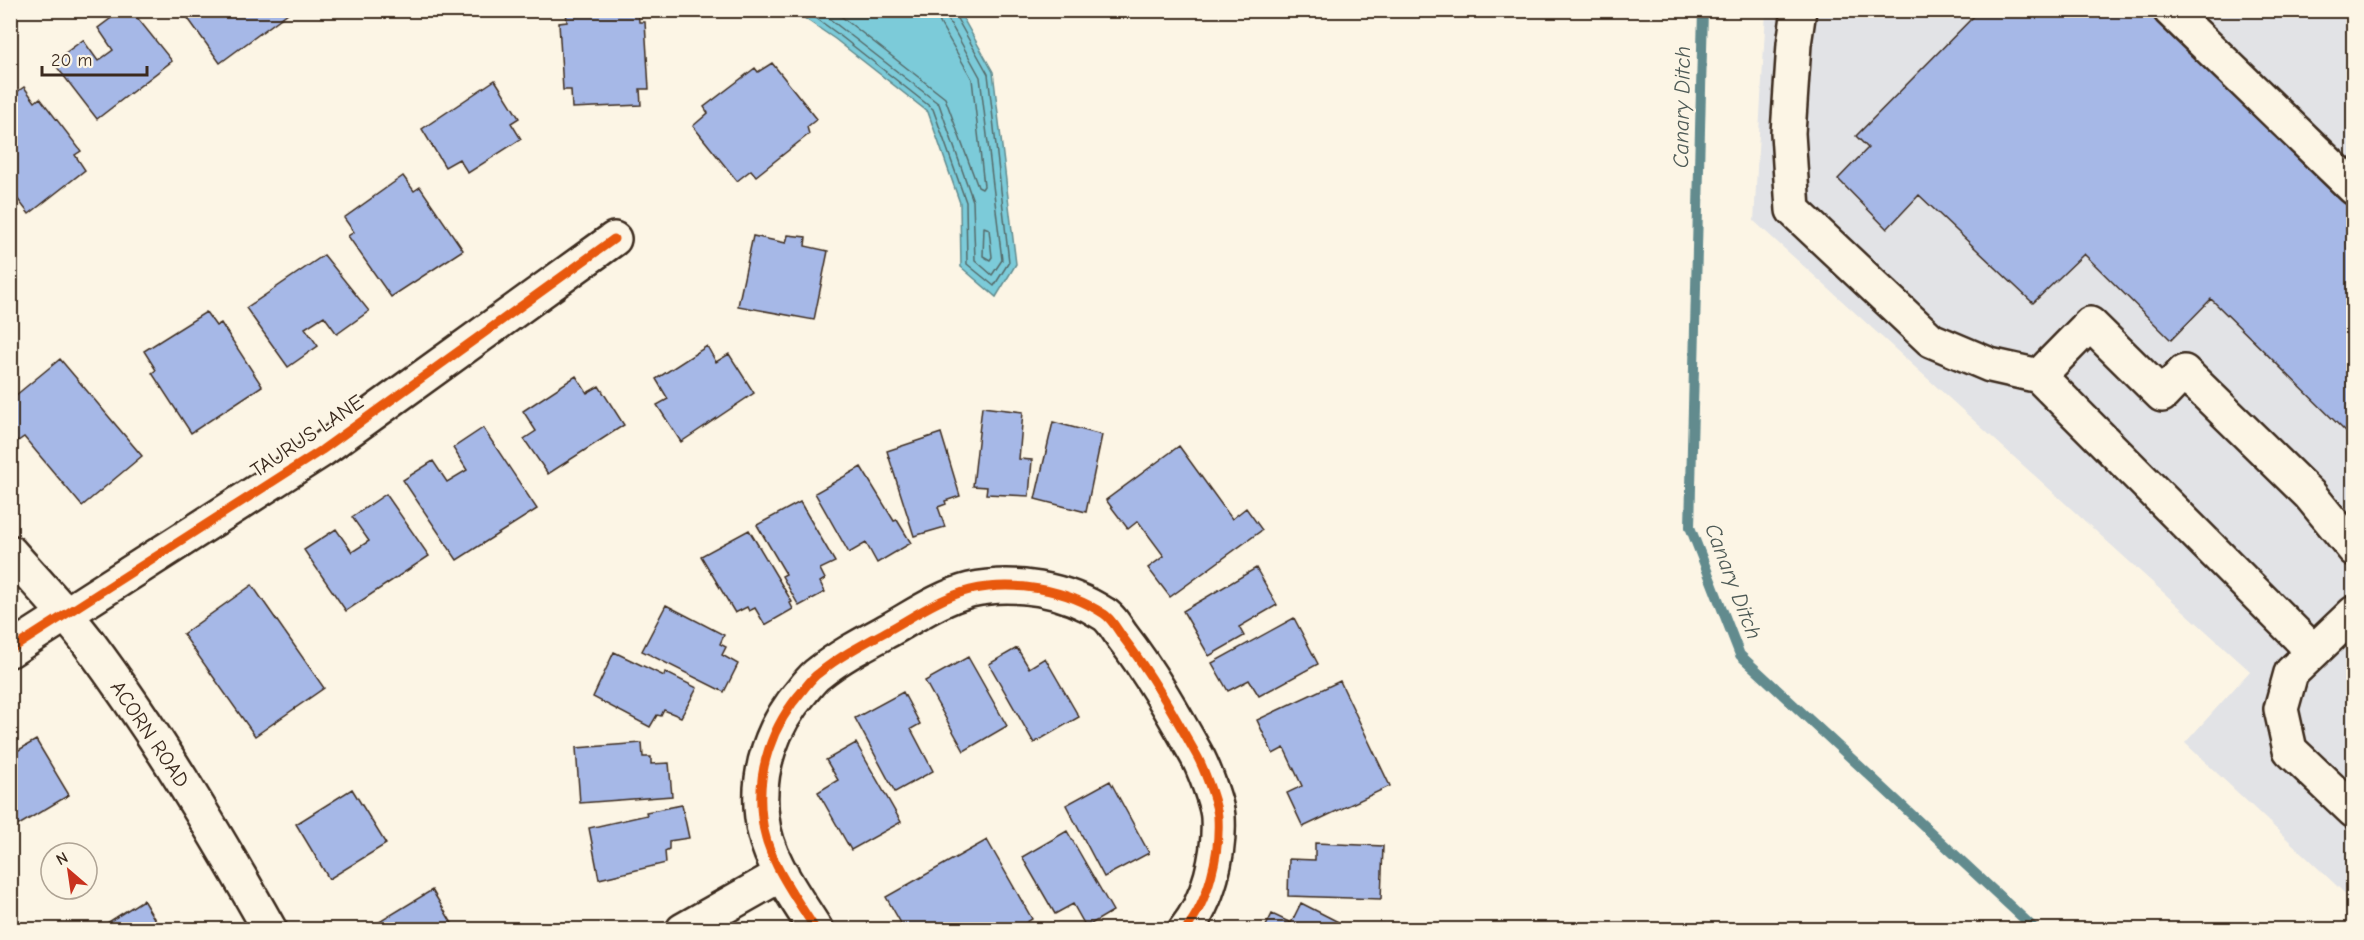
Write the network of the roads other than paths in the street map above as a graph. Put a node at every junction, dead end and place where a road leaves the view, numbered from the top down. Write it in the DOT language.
graph roads {
  1 [pos="1799,10"];
  2 [pos="2170,10"];
  3 [pos="2354,188"];
  4 [pos="614,239"];
  5 [pos="2038,376"];
  6 [pos="2354,549"];
  7 [pos="10,552"];
  8 [pos="2354,613"];
  9 [pos="65,615"];
  10 [pos="10,650"];
  11 [pos="2313,651"];
  12 [pos="2354,811"];
  13 [pos="782,874"];
  14 [pos="270,930"];
  15 [pos="683,930"];
  16 [pos="816,930"];
  17 [pos="1185,930"];
  1 -- 5 [label="street"];
  2 -- 3 [label="street"];
  4 -- 9 [label="street, TAURUS LANE"];
  5 -- 6 [label="street"];
  5 -- 11 [label="street"];
  7 -- 9 [label="street, ACORN ROAD"];
  8 -- 11 [label="street"];
  9 -- 10 [label="street, TAURUS LANE"];
  9 -- 14 [label="street, ACORN ROAD"];
  11 -- 12 [label="street"];
  13 -- 15 [label="street"];
  13 -- 16 [label="street"];
  13 -- 17 [label="street"];
}
